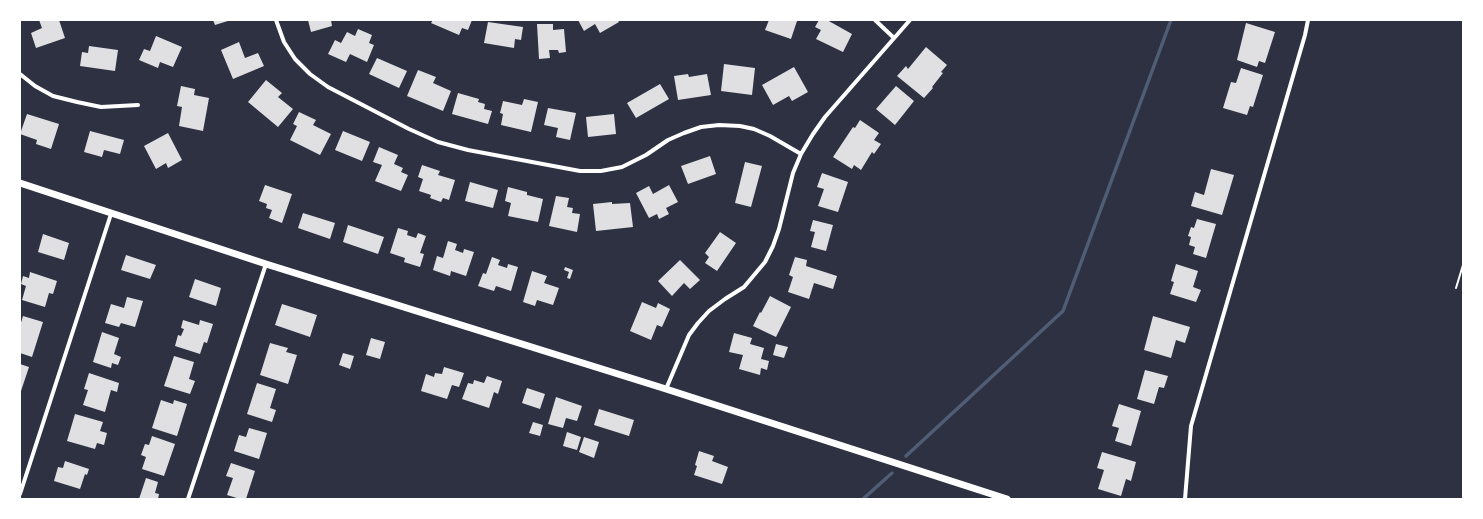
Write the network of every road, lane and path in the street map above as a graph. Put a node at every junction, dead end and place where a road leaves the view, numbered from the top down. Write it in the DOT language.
graph roads {
  1 [pos="276,20"];
  2 [pos="875,20"];
  3 [pos="910,20"];
  4 [pos="1308,20"];
  5 [pos="894,38"];
  6 [pos="20,74"];
  7 [pos="138,105"];
  8 [pos="801,154"];
  9 [pos="20,183"];
  10 [pos="111,214"];
  11 [pos="266,264"];
  12 [pos="1463,265"];
  13 [pos="1456,288"];
  14 [pos="666,389"];
  15 [pos="20,494"];
  16 [pos="188,499"];
  17 [pos="1007,499"];
  18 [pos="1184,499"];
  1 -- 8 [label="street"];
  2 -- 5 [label="street"];
  3 -- 5 [label="street"];
  4 -- 18 [label="street"];
  5 -- 8 [label="street"];
  6 -- 7 [label="street"];
  8 -- 14 [label="street"];
  9 -- 10 [label="street"];
  10 -- 11 [label="street"];
  10 -- 15 [label="street"];
  11 -- 14 [label="street"];
  11 -- 16 [label="street"];
  12 -- 13 [label="path"];
  14 -- 17 [label="street"];
}
